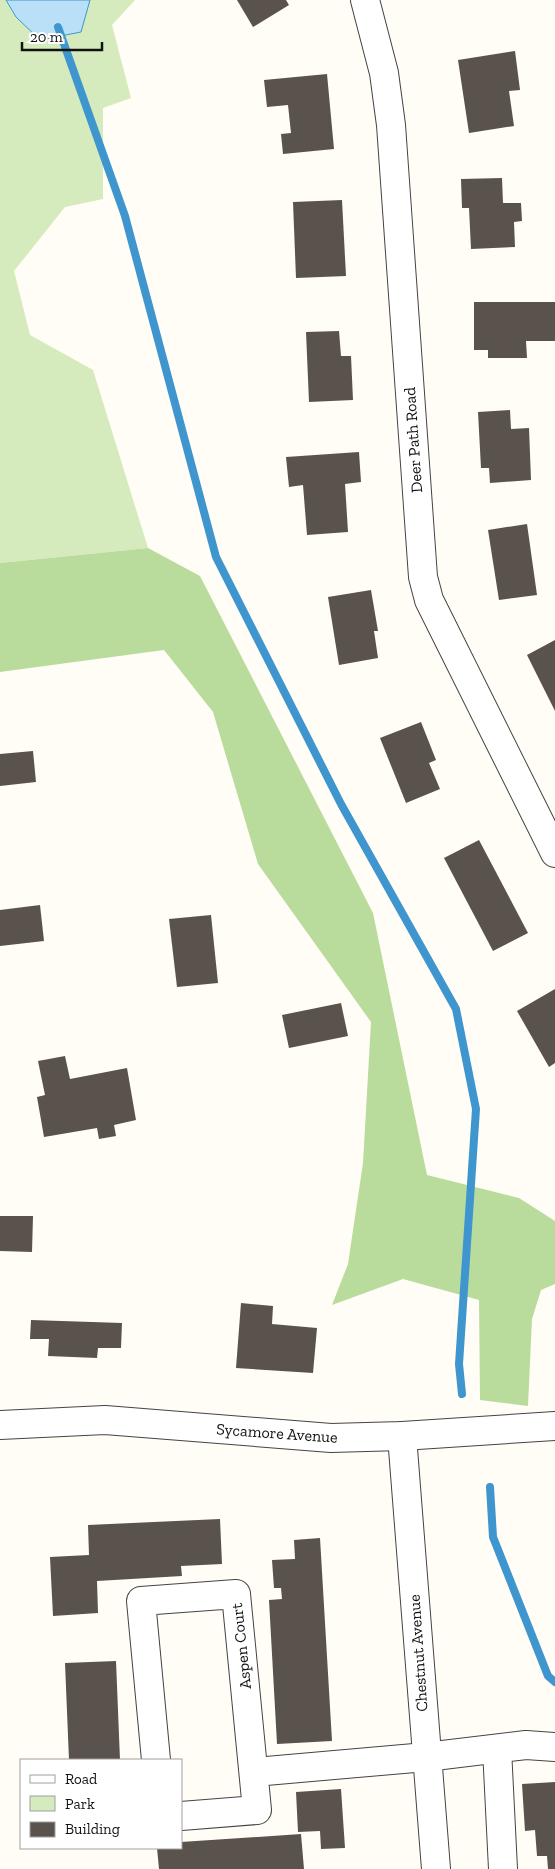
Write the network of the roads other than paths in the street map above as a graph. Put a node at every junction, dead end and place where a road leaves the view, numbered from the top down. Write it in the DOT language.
graph roads {
  1 [pos="365,0"];
  2 [pos="555,852"];
  3 [pos="0,1425"];
  4 [pos="555,1426"];
  5 [pos="402,1436"];
  6 [pos="555,1747"];
  7 [pos="497,1749"];
  8 [pos="426,1757"];
  9 [pos="156,1759"];
  10 [pos="254,1772"];
  11 [pos="182,1816"];
  12 [pos="436,1869"];
  13 [pos="503,1869"];
  1 -- 2 [label="street, Deer Path Road"];
  3 -- 5 [label="street, Sycamore Avenue"];
  4 -- 5 [label="street, Sycamore Avenue"];
  5 -- 8 [label="street, Chestnut Avenue"];
  6 -- 7 [label="street"];
  7 -- 8 [label="street"];
  7 -- 13 [label="street"];
  8 -- 10 [label="street"];
  8 -- 12 [label="street, Chestnut Avenue"];
  9 -- 10 [label="street, Aspen Court"];
  10 -- 11 [label="street, Aspen Court"];
}
